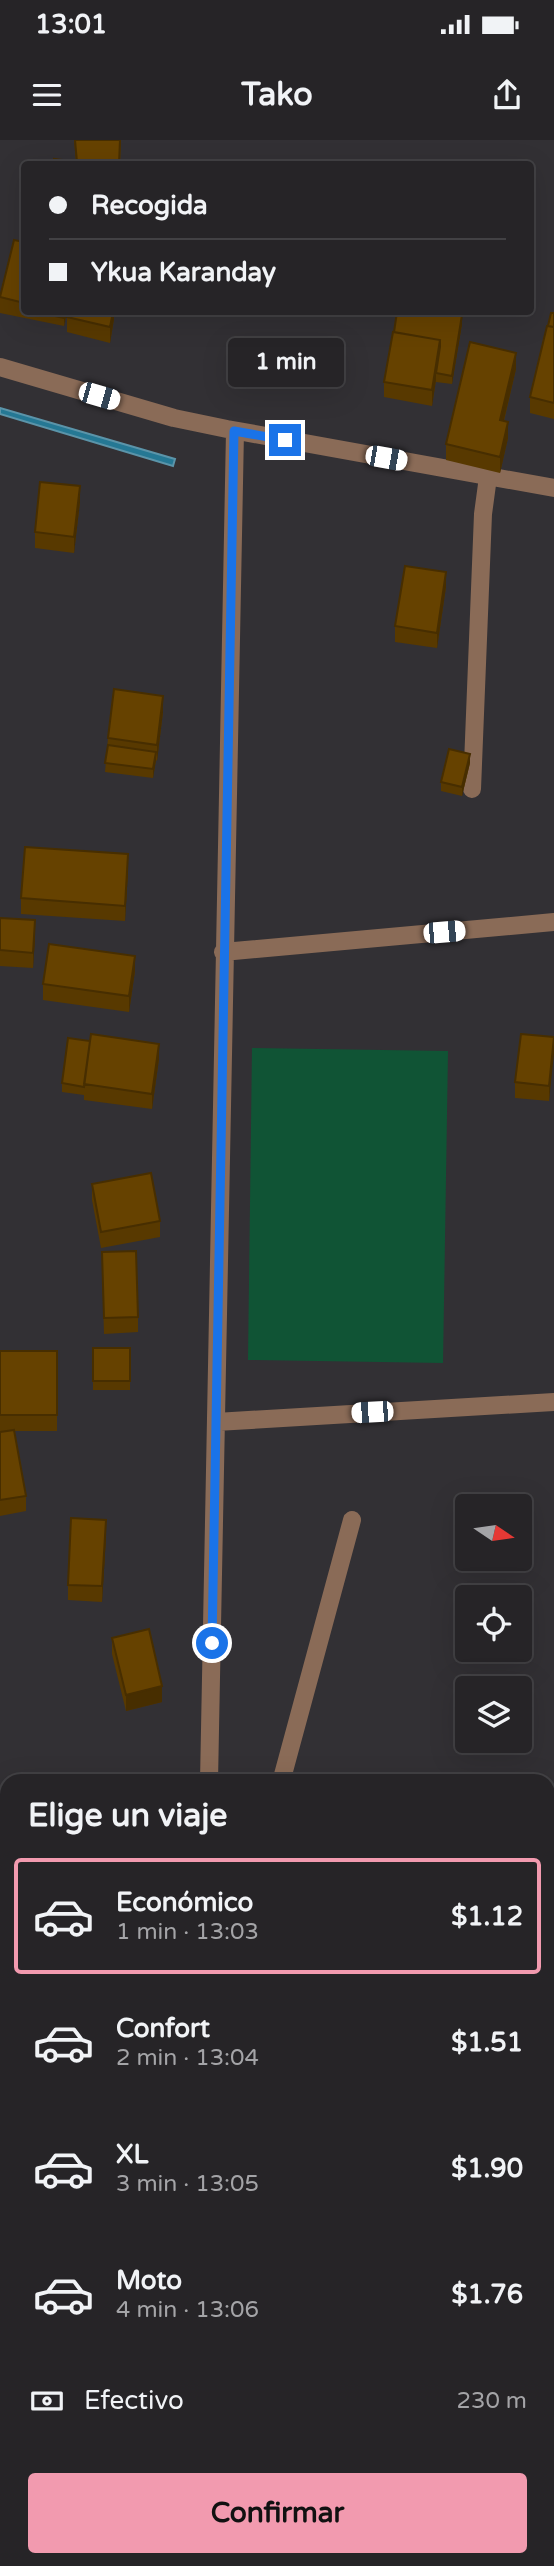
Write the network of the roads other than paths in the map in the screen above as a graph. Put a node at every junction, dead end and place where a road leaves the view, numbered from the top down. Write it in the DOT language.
graph roads {
  1 [pos="0,367"];
  2 [pos="234,431"];
  3 [pos="488,477"];
  4 [pos="554,488"];
  5 [pos="472,789"];
  6 [pos="554,922"];
  7 [pos="223,951"];
  8 [pos="554,1402"];
  9 [pos="216,1422"];
  10 [pos="352,1520"];
  11 [pos="209,1774"];
  12 [pos="283,1774"];
  1 -- 2 [label="street"];
  2 -- 3 [label="street"];
  2 -- 7 [label="street"];
  3 -- 4 [label="street"];
  3 -- 5 [label="street"];
  6 -- 7 [label="street"];
  7 -- 9 [label="street"];
  8 -- 9 [label="street"];
  9 -- 11 [label="street"];
  10 -- 12 [label="street"];
}
